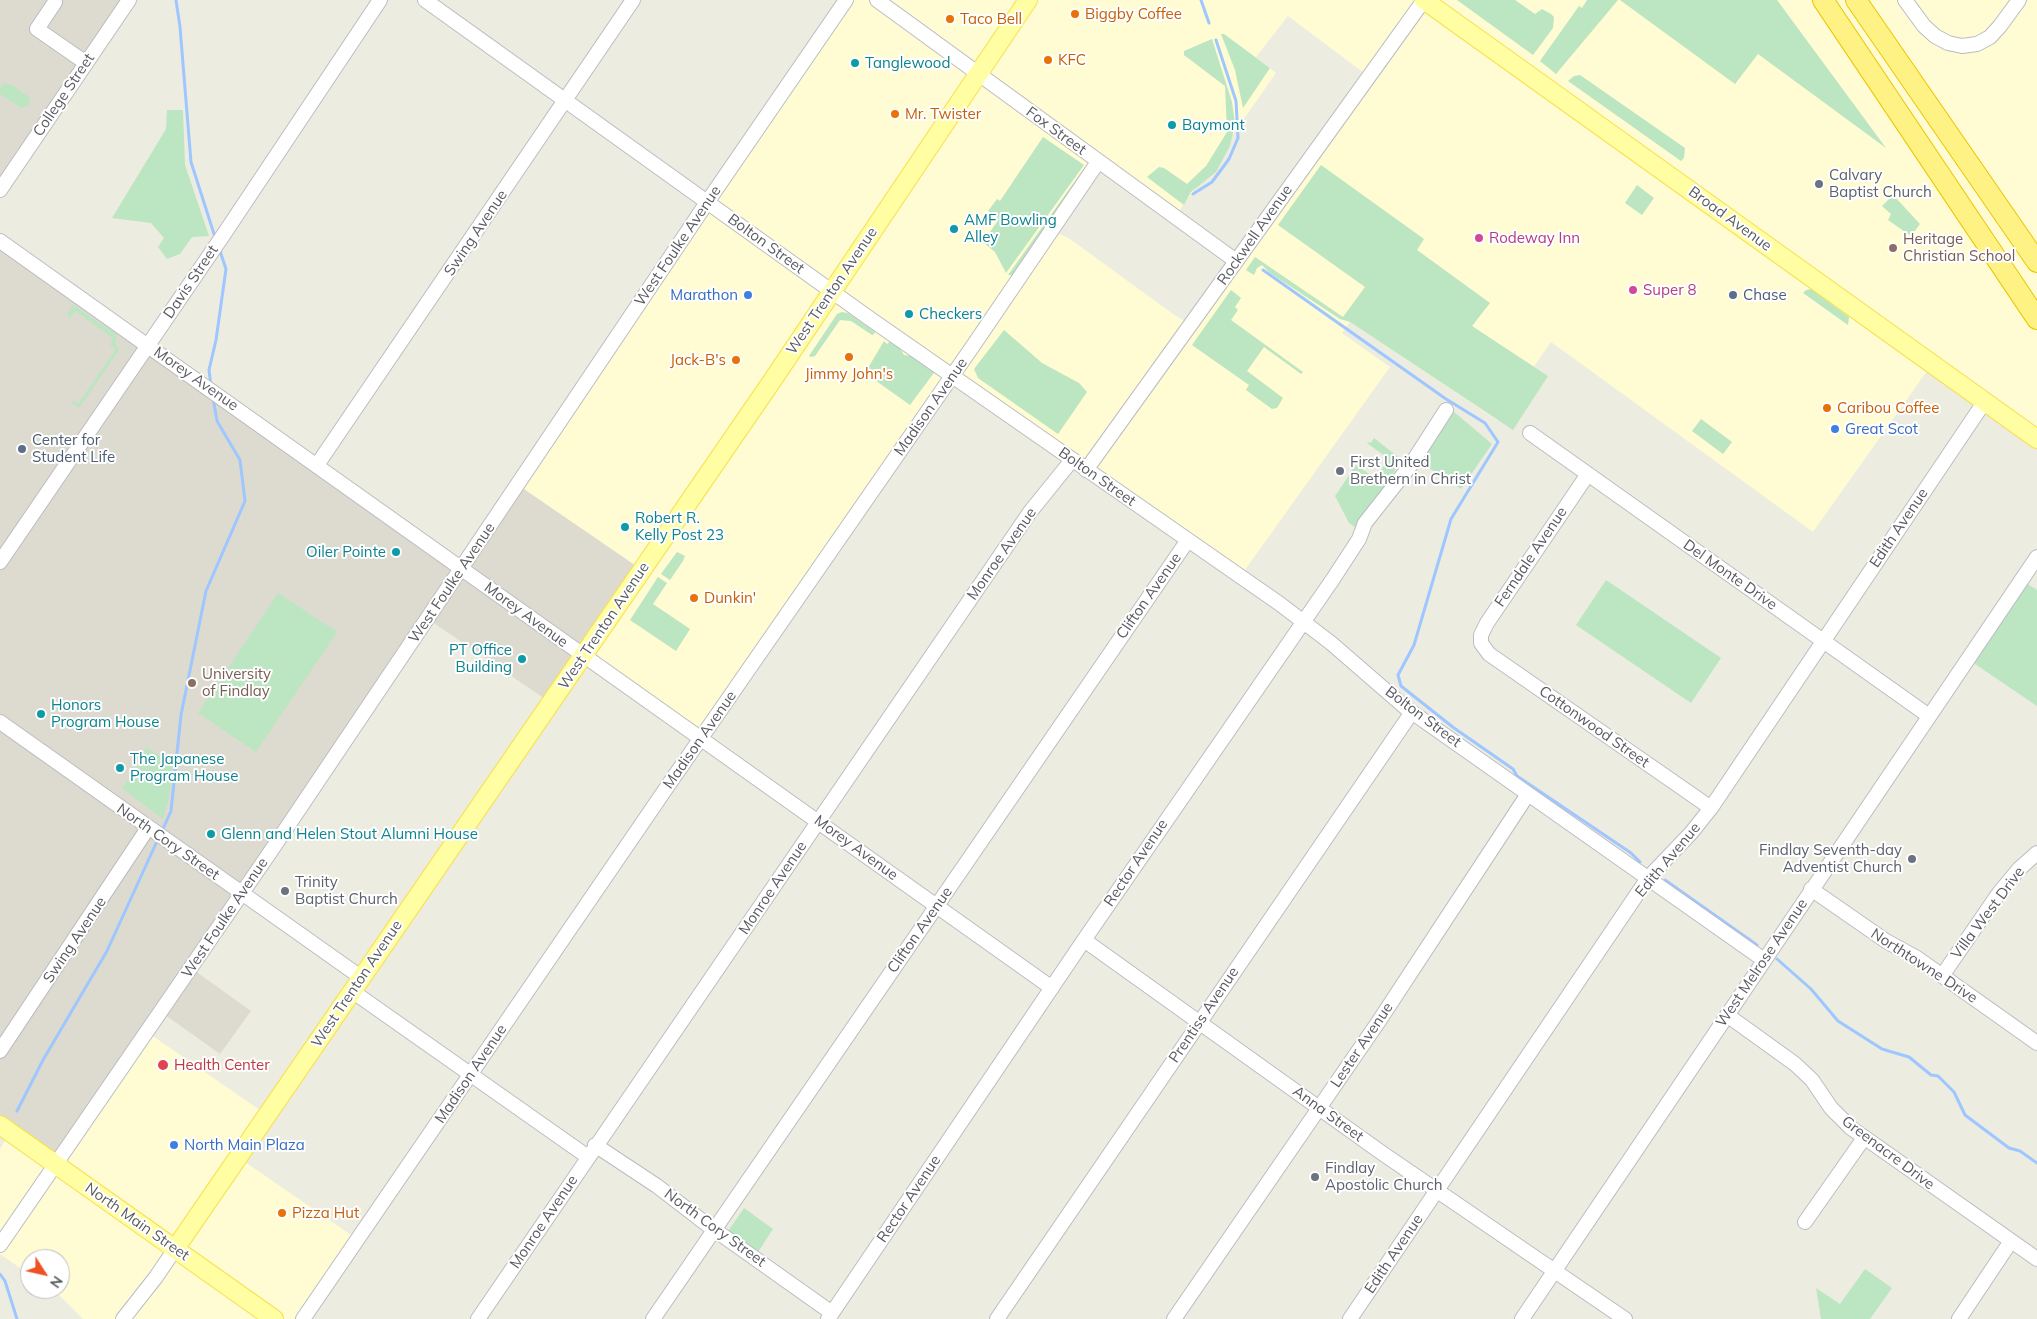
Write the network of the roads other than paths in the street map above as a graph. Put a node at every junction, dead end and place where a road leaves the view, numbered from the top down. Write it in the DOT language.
graph roads {
  1 [pos="129,0"];
  2 [pos="380,0"];
  3 [pos="425,0"];
  4 [pos="633,0"];
  5 [pos="846,0"];
  6 [pos="877,0"];
  7 [pos="1028,0"];
  8 [pos="1424,0"];
  9 [pos="1823,0"];
  10 [pos="1856,0"];
  11 [pos="1905,0"];
  12 [pos="2018,0"];
  13 [pos="55,2"];
  14 [pos="86,62"];
  15 [pos="978,74"];
  16 [pos="566,99"];
  17 [pos="1098,162"];
  18 [pos="0,190"];
  19 [pos="708,201"];
  20 [pos="0,241"];
  21 [pos="1236,261"];
  22 [pos="2037,262"];
  23 [pos="832,291"];
  24 [pos="2037,319"];
  25 [pos="148,346"];
  26 [pos="953,376"];
  27 [pos="1985,401"];
  28 [pos="1446,410"];
  29 [pos="1530,433"];
  30 [pos="2037,438"];
  31 [pos="1072,460"];
  32 [pos="317,465"];
  33 [pos="1086,470"];
  34 [pos="1588,474"];
  35 [pos="1188,540"];
  36 [pos="2037,557"];
  37 [pos="0,562"];
  38 [pos="462,568"];
  39 [pos="1304,622"];
  40 [pos="1823,641"];
  41 [pos="1481,643"];
  42 [pos="583,657"];
  43 [pos="1412,712"];
  44 [pos="1929,716"];
  45 [pos="0,722"];
  46 [pos="701,738"];
  47 [pos="1528,794"];
  48 [pos="1711,808"];
  49 [pos="818,821"];
  50 [pos="157,834"];
  51 [pos="2037,853"];
  52 [pos="1648,878"];
  53 [pos="1811,889"];
  54 [pos="241,894"];
  55 [pos="936,906"];
  56 [pos="1084,940"];
  57 [pos="1764,960"];
  58 [pos="1942,976"];
  59 [pos="357,984"];
  60 [pos="1052,988"];
  61 [pos="1727,1015"];
  62 [pos="1200,1021"];
  63 [pos="2037,1043"];
  64 [pos="0,1050"];
  65 [pos="471,1074"];
  66 [pos="1319,1108"];
  67 [pos="0,1125"];
  68 [pos="1864,1138"];
  69 [pos="592,1151"];
  70 [pos="57,1165"];
  71 [pos="1437,1190"];
  72 [pos="1805,1222"];
  73 [pos="715,1230"];
  74 [pos="2011,1241"];
  75 [pos="0,1245"];
  76 [pos="175,1249"];
  77 [pos="2037,1259"];
  78 [pos="1554,1271"];
  79 [pos="830,1316"];
  80 [pos="123,1319"];
  81 [pos="274,1319"];
  82 [pos="303,1319"];
  83 [pos="478,1319"];
  84 [pos="653,1319"];
  85 [pos="997,1319"];
  86 [pos="1174,1319"];
  87 [pos="1350,1319"];
  88 [pos="1522,1319"];
  89 [pos="1625,1319"];
  90 [pos="1959,1319"];
  1 -- 14 [label="street, College Street"];
  2 -- 25 [label="street, Davis Street"];
  3 -- 16 [label="street, Bolton Street"];
  4 -- 16 [label="street, Swing Avenue"];
  5 -- 19 [label="street, West Foulke Avenue"];
  6 -- 15 [label="street, Fox Street"];
  7 -- 15 [label="main road, West Trenton Avenue"];
  8 -- 21 [label="street, Rockwell Avenue"];
  8 -- 27 [label="main road, Broad Avenue"];
  9 -- 24 [label="highway"];
  10 -- 22 [label="highway"];
  11 -- 12 [label="street"];
  13 -- 14 [label="street"];
  14 -- 18 [label="street, College Street"];
  15 -- 17 [label="street, Fox Street"];
  15 -- 23 [label="main road, West Trenton Avenue"];
  16 -- 19 [label="street, Bolton Street"];
  16 -- 32 [label="street, Swing Avenue"];
  17 -- 21 [label="street, Fox Street"];
  17 -- 26 [label="street, Madison Avenue"];
  19 -- 23 [label="street, Bolton Street"];
  19 -- 38 [label="street, West Foulke Avenue"];
  20 -- 25 [label="street, Morey Avenue"];
  21 -- 33 [label="street, Rockwell Avenue"];
  23 -- 26 [label="street, Bolton Street"];
  23 -- 42 [label="main road, West Trenton Avenue"];
  25 -- 32 [label="street, Morey Avenue"];
  25 -- 37 [label="street, Davis Street"];
  26 -- 31 [label="street, Bolton Street"];
  26 -- 46 [label="street, Madison Avenue"];
  27 -- 30 [label="main road, Broad Avenue"];
  27 -- 40 [label="street, Edith Avenue"];
  28 -- 39 [label="street, Rector Avenue"];
  29 -- 34 [label="street, Del Monte Drive"];
  31 -- 33 [label="street, Bolton Street"];
  31 -- 49 [label="street, Monroe Avenue"];
  32 -- 38 [label="street, Morey Avenue"];
  33 -- 35 [label="street, Bolton Street"];
  34 -- 40 [label="street, Del Monte Drive"];
  34 -- 41 [label="street, Ferndale Avenue"];
  35 -- 39 [label="street, Bolton Street"];
  35 -- 55 [label="street, Clifton Avenue"];
  36 -- 44 [label="street, West Melrose Avenue"];
  38 -- 42 [label="street, Morey Avenue"];
  38 -- 54 [label="street, West Foulke Avenue"];
  39 -- 43 [label="street, Bolton Street"];
  39 -- 56 [label="street, Rector Avenue"];
  40 -- 44 [label="street, Del Monte Drive"];
  40 -- 48 [label="street, Edith Avenue"];
  41 -- 48 [label="street, Cottonwood Street"];
  42 -- 46 [label="street, Morey Avenue"];
  42 -- 59 [label="main road, West Trenton Avenue"];
  43 -- 47 [label="street, Bolton Street"];
  43 -- 62 [label="street, Prentiss Avenue"];
  44 -- 53 [label="street, West Melrose Avenue"];
  45 -- 50 [label="street, North Cory Street"];
  46 -- 49 [label="street, Morey Avenue"];
  46 -- 65 [label="street, Madison Avenue"];
  47 -- 52 [label="street, Bolton Street"];
  47 -- 66 [label="street, Lester Avenue"];
  48 -- 52 [label="street, Edith Avenue"];
  49 -- 55 [label="street, Morey Avenue"];
  49 -- 69 [label="street, Monroe Avenue"];
  50 -- 54 [label="street, North Cory Street"];
  50 -- 64 [label="street, Swing Avenue"];
  51 -- 58 [label="street, Villa West Drive"];
  52 -- 57 [label="street, Bolton Street"];
  52 -- 71 [label="street, Edith Avenue"];
  53 -- 57 [label="street, West Melrose Avenue"];
  53 -- 58 [label="street, Northtowne Drive"];
  54 -- 59 [label="street, North Cory Street"];
  54 -- 70 [label="street, West Foulke Avenue"];
  55 -- 60 [label="street, Morey Avenue"];
  55 -- 73 [label="street, Clifton Avenue"];
  56 -- 60 [label="street, Rector Avenue"];
  56 -- 62 [label="street, Anna Street"];
  57 -- 61 [label="street, West Melrose Avenue"];
  58 -- 63 [label="street, Northtowne Drive"];
  59 -- 65 [label="street, North Cory Street"];
  59 -- 76 [label="main road, West Trenton Avenue"];
  60 -- 79 [label="street, Rector Avenue"];
  61 -- 68 [label="street, Greenacre Drive"];
  61 -- 78 [label="street, West Melrose Avenue"];
  62 -- 66 [label="street, Anna Street"];
  62 -- 85 [label="street, Prentiss Avenue"];
  65 -- 69 [label="street, North Cory Street"];
  65 -- 82 [label="street, Madison Avenue"];
  66 -- 71 [label="street, Anna Street"];
  66 -- 86 [label="street, Lester Avenue"];
  67 -- 70 [label="main road, North Main Street"];
  68 -- 72 [label="street"];
  68 -- 74 [label="street, Greenacre Drive"];
  69 -- 73 [label="street, North Cory Street"];
  69 -- 83 [label="street, Monroe Avenue"];
  70 -- 75 [label="street, West Foulke Avenue"];
  70 -- 76 [label="main road, North Main Street"];
  71 -- 78 [label="street, Anna Street"];
  71 -- 87 [label="street, Edith Avenue"];
  73 -- 79 [label="street, North Cory Street"];
  73 -- 84 [label="street, Clifton Avenue"];
  74 -- 77 [label="street, Greenacre Drive"];
  74 -- 90 [label="street"];
  76 -- 80 [label="street"];
  76 -- 81 [label="main road, North Main Street"];
  78 -- 88 [label="street, West Melrose Avenue"];
  78 -- 89 [label="street, Anna Street"];
}
